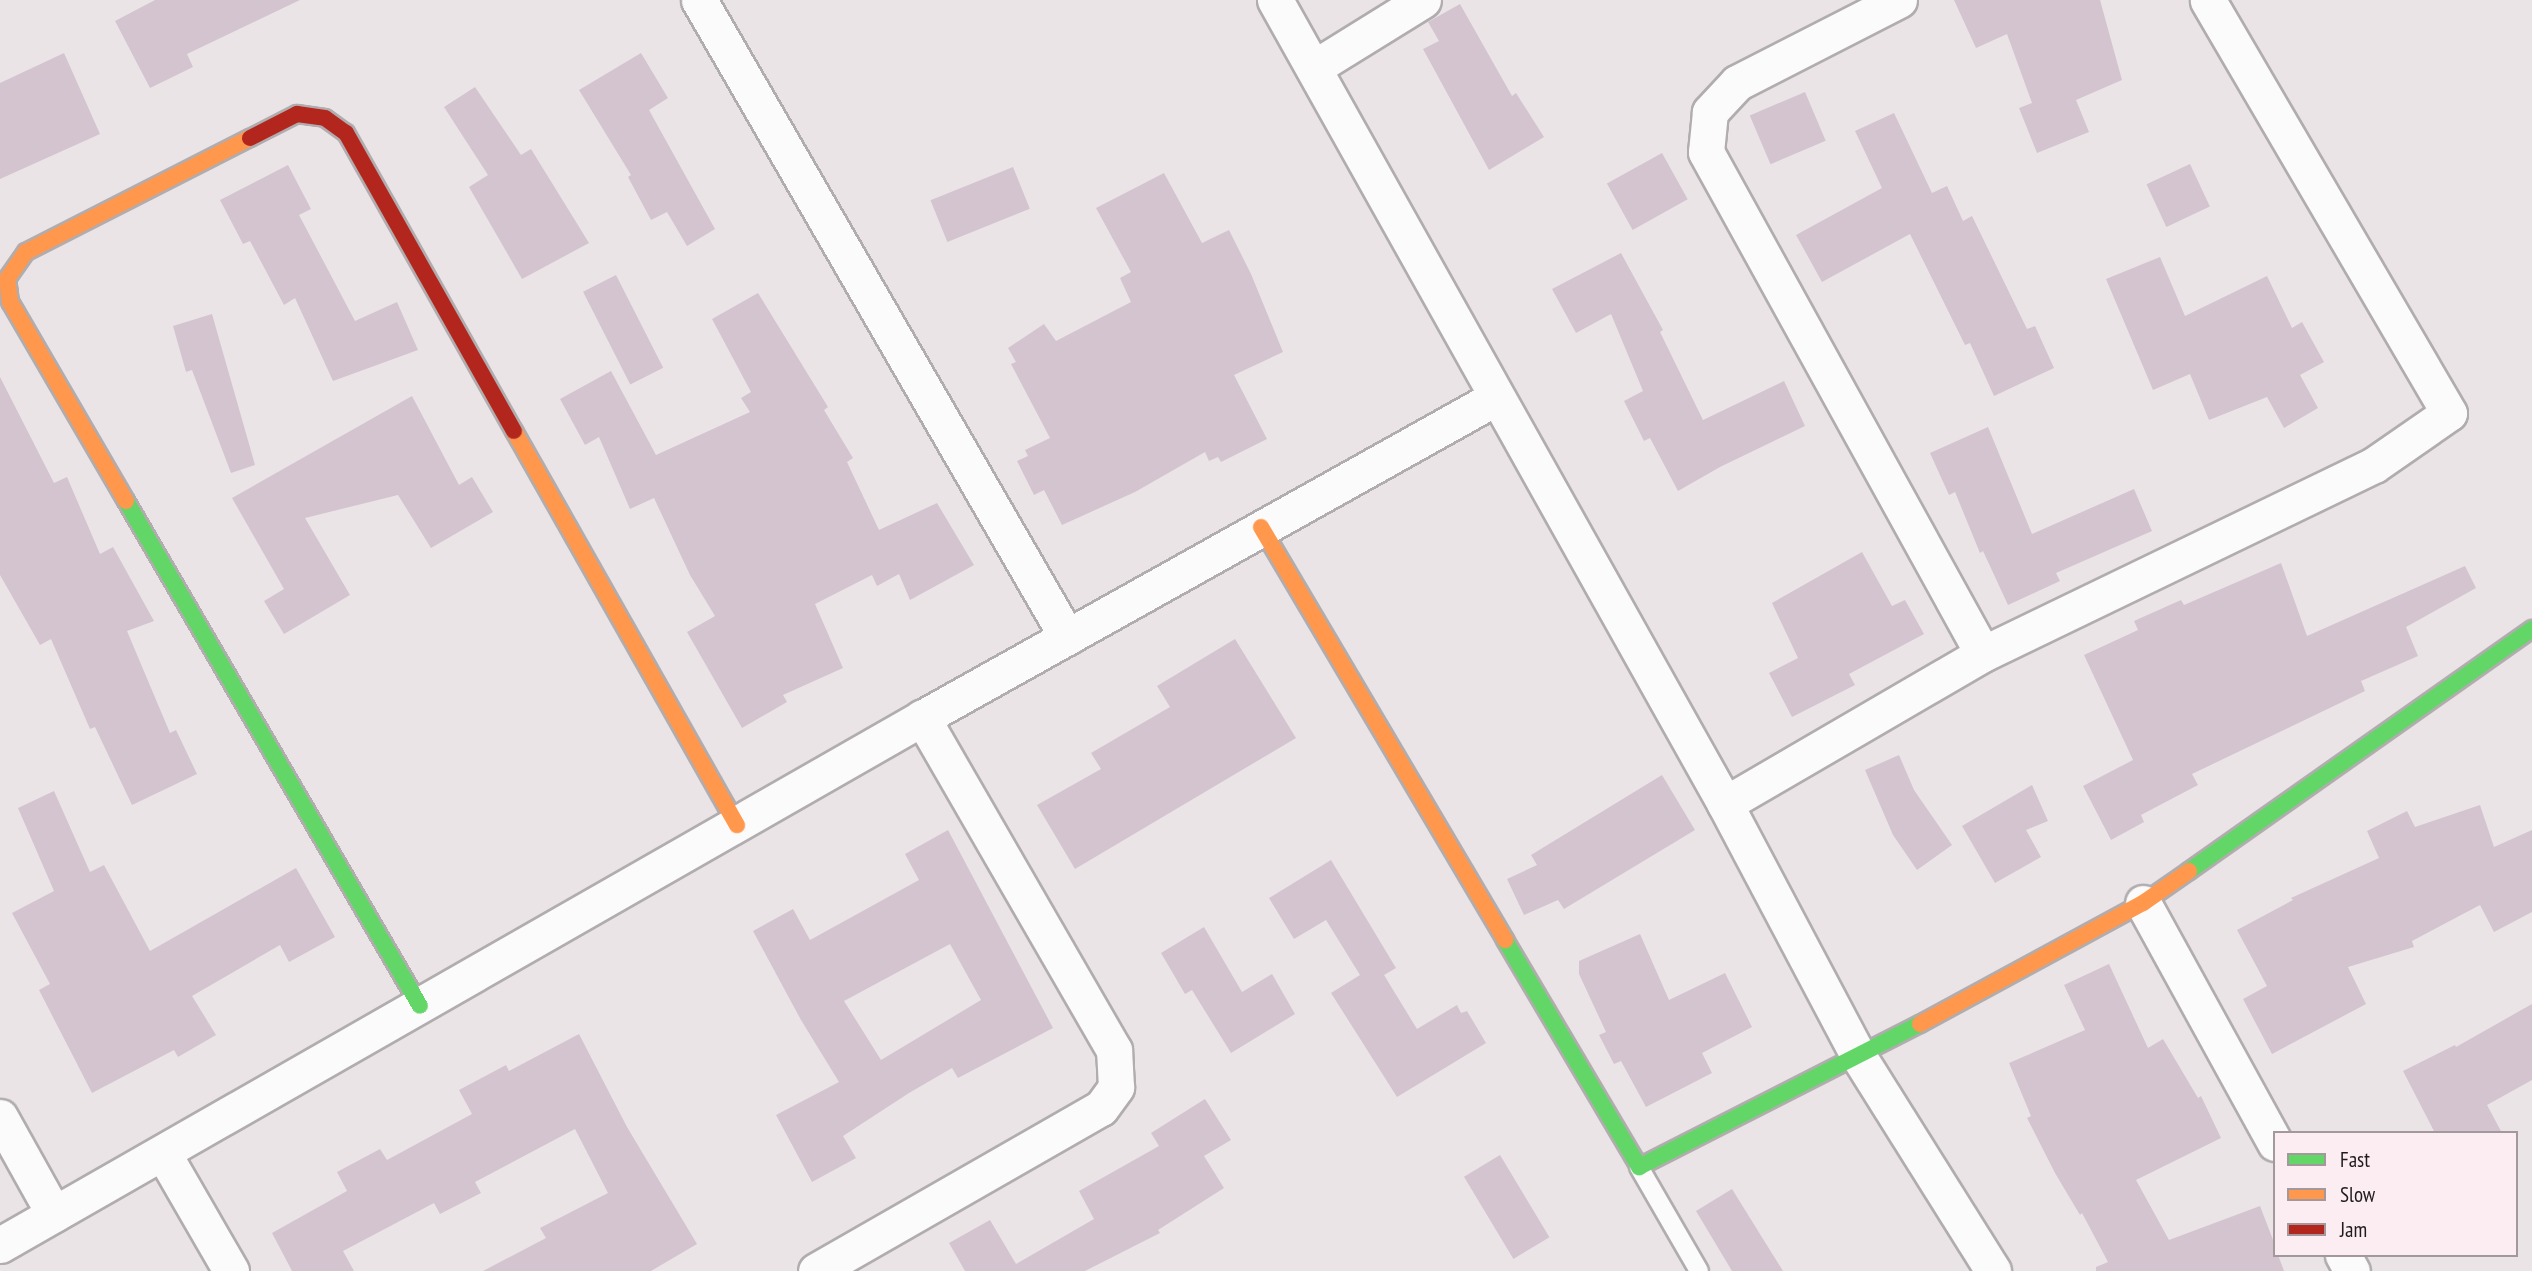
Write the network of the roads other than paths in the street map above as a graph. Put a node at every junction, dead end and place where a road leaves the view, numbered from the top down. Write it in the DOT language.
graph roads {
  1 [pos="699,0"];
  2 [pos="1275,0"];
  3 [pos="1423,0"];
  4 [pos="1899,0"];
  5 [pos="2208,0"];
  6 [pos="1315,67"];
  7 [pos="1495,398"];
  8 [pos="1261,527"];
  9 [pos="2532,629"];
  10 [pos="1067,637"];
  11 [pos="1983,654"];
  12 [pos="922,718"];
  13 [pos="1725,804"];
  14 [pos="737,825"];
  15 [pos="2143,903"];
  16 [pos="420,1006"];
  17 [pos="1859,1057"];
  18 [pos="0,1117"];
  19 [pos="2273,1139"];
  20 [pos="163,1153"];
  21 [pos="1639,1167"];
  22 [pos="54,1214"];
  23 [pos="0,1245"];
  24 [pos="231,1271"];
  25 [pos="816,1271"];
  26 [pos="1699,1271"];
  27 [pos="1993,1271"];
  1 -- 10 [label="street"];
  2 -- 6 [label="street"];
  3 -- 6 [label="street"];
  4 -- 11 [label="street"];
  5 -- 11 [label="street"];
  6 -- 7 [label="street"];
  7 -- 8 [label="street"];
  7 -- 13 [label="street"];
  8 -- 10 [label="street"];
  8 -- 21 [label="street"];
  9 -- 15 [label="street"];
  10 -- 12 [label="street"];
  11 -- 13 [label="street"];
  12 -- 14 [label="street"];
  12 -- 25 [label="street"];
  13 -- 17 [label="street"];
  14 -- 16 [label="street"];
  14 -- 16 [label="street"];
  15 -- 17 [label="street"];
  15 -- 19 [label="street"];
  16 -- 20 [label="street"];
  17 -- 21 [label="street"];
  17 -- 27 [label="street"];
  18 -- 22 [label="street"];
  20 -- 22 [label="street"];
  20 -- 24 [label="street"];
  21 -- 26 [label="lane"];
  22 -- 23 [label="street"];
}
